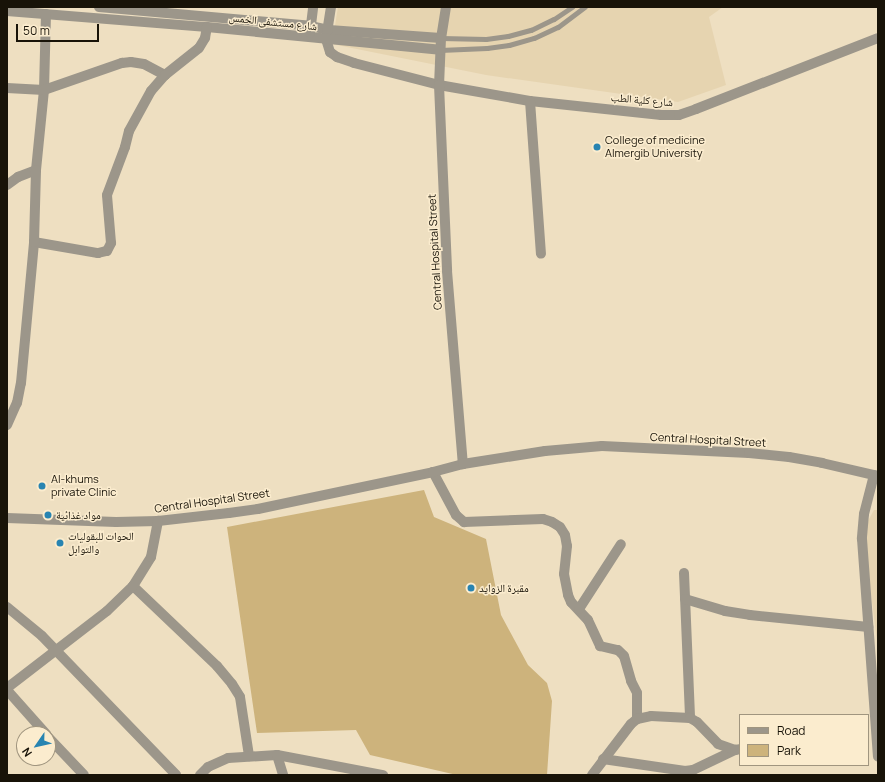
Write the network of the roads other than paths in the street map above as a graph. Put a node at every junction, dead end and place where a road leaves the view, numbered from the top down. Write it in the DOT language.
graph roads {
  1 [pos="99,7"];
  2 [pos="313,7"];
  3 [pos="331,7"];
  4 [pos="446,7"];
  5 [pos="572,7"];
  6 [pos="585,7"];
  7 [pos="7,11"];
  8 [pos="194,11"];
  9 [pos="46,14"];
  10 [pos="310,26"];
  11 [pos="207,27"];
  12 [pos="328,35"];
  13 [pos="309,38"];
  14 [pos="441,38"];
  15 [pos="878,38"];
  16 [pos="440,50"];
  17 [pos="165,75"];
  18 [pos="439,85"];
  19 [pos="7,88"];
  20 [pos="44,90"];
  21 [pos="530,101"];
  22 [pos="36,170"];
  23 [pos="7,185"];
  24 [pos="34,242"];
  25 [pos="541,254"];
  26 [pos="7,425"];
  27 [pos="463,464"];
  28 [pos="433,472"];
  29 [pos="876,476"];
  30 [pos="7,518"];
  31 [pos="158,521"];
  32 [pos="621,544"];
  33 [pos="684,573"];
  34 [pos="133,586"];
  35 [pos="685,599"];
  36 [pos="7,607"];
  37 [pos="579,609"];
  38 [pos="868,627"];
  39 [pos="56,651"];
  40 [pos="7,689"];
  41 [pos="690,718"];
  42 [pos="637,719"];
  43 [pos="39,726"];
  44 [pos="56,745"];
  45 [pos="869,749"];
  46 [pos="738,750"];
  47 [pos="878,754"];
  48 [pos="277,755"];
  49 [pos="249,756"];
  50 [pos="603,759"];
  51 [pos="354,772"];
  52 [pos="84,775"];
  53 [pos="176,775"];
  54 [pos="200,775"];
  55 [pos="282,775"];
  56 [pos="383,775"];
  57 [pos="592,775"];
  1 -- 8 [label="street, شارع مستشفى الخمس"];
  2 -- 10 [label="street"];
  3 -- 12 [label="street"];
  4 -- 14 [label="street, Central Hospital Street"];
  5 -- 14 [label="lane"];
  6 -- 16 [label="lane"];
  7 -- 9 [label="street, شارع مستشفى الخمس"];
  8 -- 10 [label="street, شارع مستشفى الخمس"];
  9 -- 11 [label="street, شارع مستشفى الخمس"];
  9 -- 20 [label="street"];
  10 -- 12 [label="street, شارع مستشفى الخمس"];
  10 -- 13 [label="street"];
  11 -- 13 [label="street, شارع مستشفى الخمس"];
  11 -- 17 [label="street"];
  12 -- 13 [label="street, شارع مستشفى الخمس"];
  12 -- 14 [label="street, شارع مستشفى الخمس"];
  12 -- 16 [label="street, شارع مستشفى الخمس"];
  12 -- 18 [label="street, شارع كلية الطب"];
  14 -- 16 [label="street, Central Hospital Street"];
  15 -- 21 [label="street, شارع كلية الطب"];
  16 -- 18 [label="street, Central Hospital Street"];
  17 -- 20 [label="street"];
  17 -- 24 [label="street"];
  18 -- 21 [label="street, شارع كلية الطب"];
  18 -- 27 [label="street, Central Hospital Street"];
  19 -- 20 [label="street"];
  20 -- 22 [label="street"];
  21 -- 25 [label="street"];
  22 -- 23 [label="street"];
  22 -- 24 [label="street"];
  24 -- 26 [label="street"];
  27 -- 28 [label="street, Central Hospital Street"];
  27 -- 29 [label="street, Central Hospital Street"];
  28 -- 31 [label="street, Central Hospital Street"];
  28 -- 37 [label="street"];
  29 -- 38 [label="street"];
  30 -- 31 [label="street, Central Hospital Street"];
  31 -- 34 [label="street"];
  32 -- 37 [label="street"];
  33 -- 35 [label="street"];
  34 -- 39 [label="street"];
  34 -- 49 [label="street"];
  35 -- 38 [label="street"];
  35 -- 41 [label="street"];
  36 -- 39 [label="street"];
  37 -- 42 [label="street"];
  38 -- 47 [label="street"];
  39 -- 40 [label="street"];
  39 -- 53 [label="street"];
  40 -- 43 [label="street"];
  41 -- 42 [label="street"];
  41 -- 46 [label="street"];
  42 -- 50 [label="street"];
  44 -- 52 [label="street"];
  45 -- 47 [label="street"];
  46 -- 50 [label="street"];
  48 -- 49 [label="street"];
  48 -- 51 [label="street"];
  48 -- 55 [label="street"];
  49 -- 54 [label="street"];
  50 -- 57 [label="street"];
  51 -- 56 [label="street"];
}
